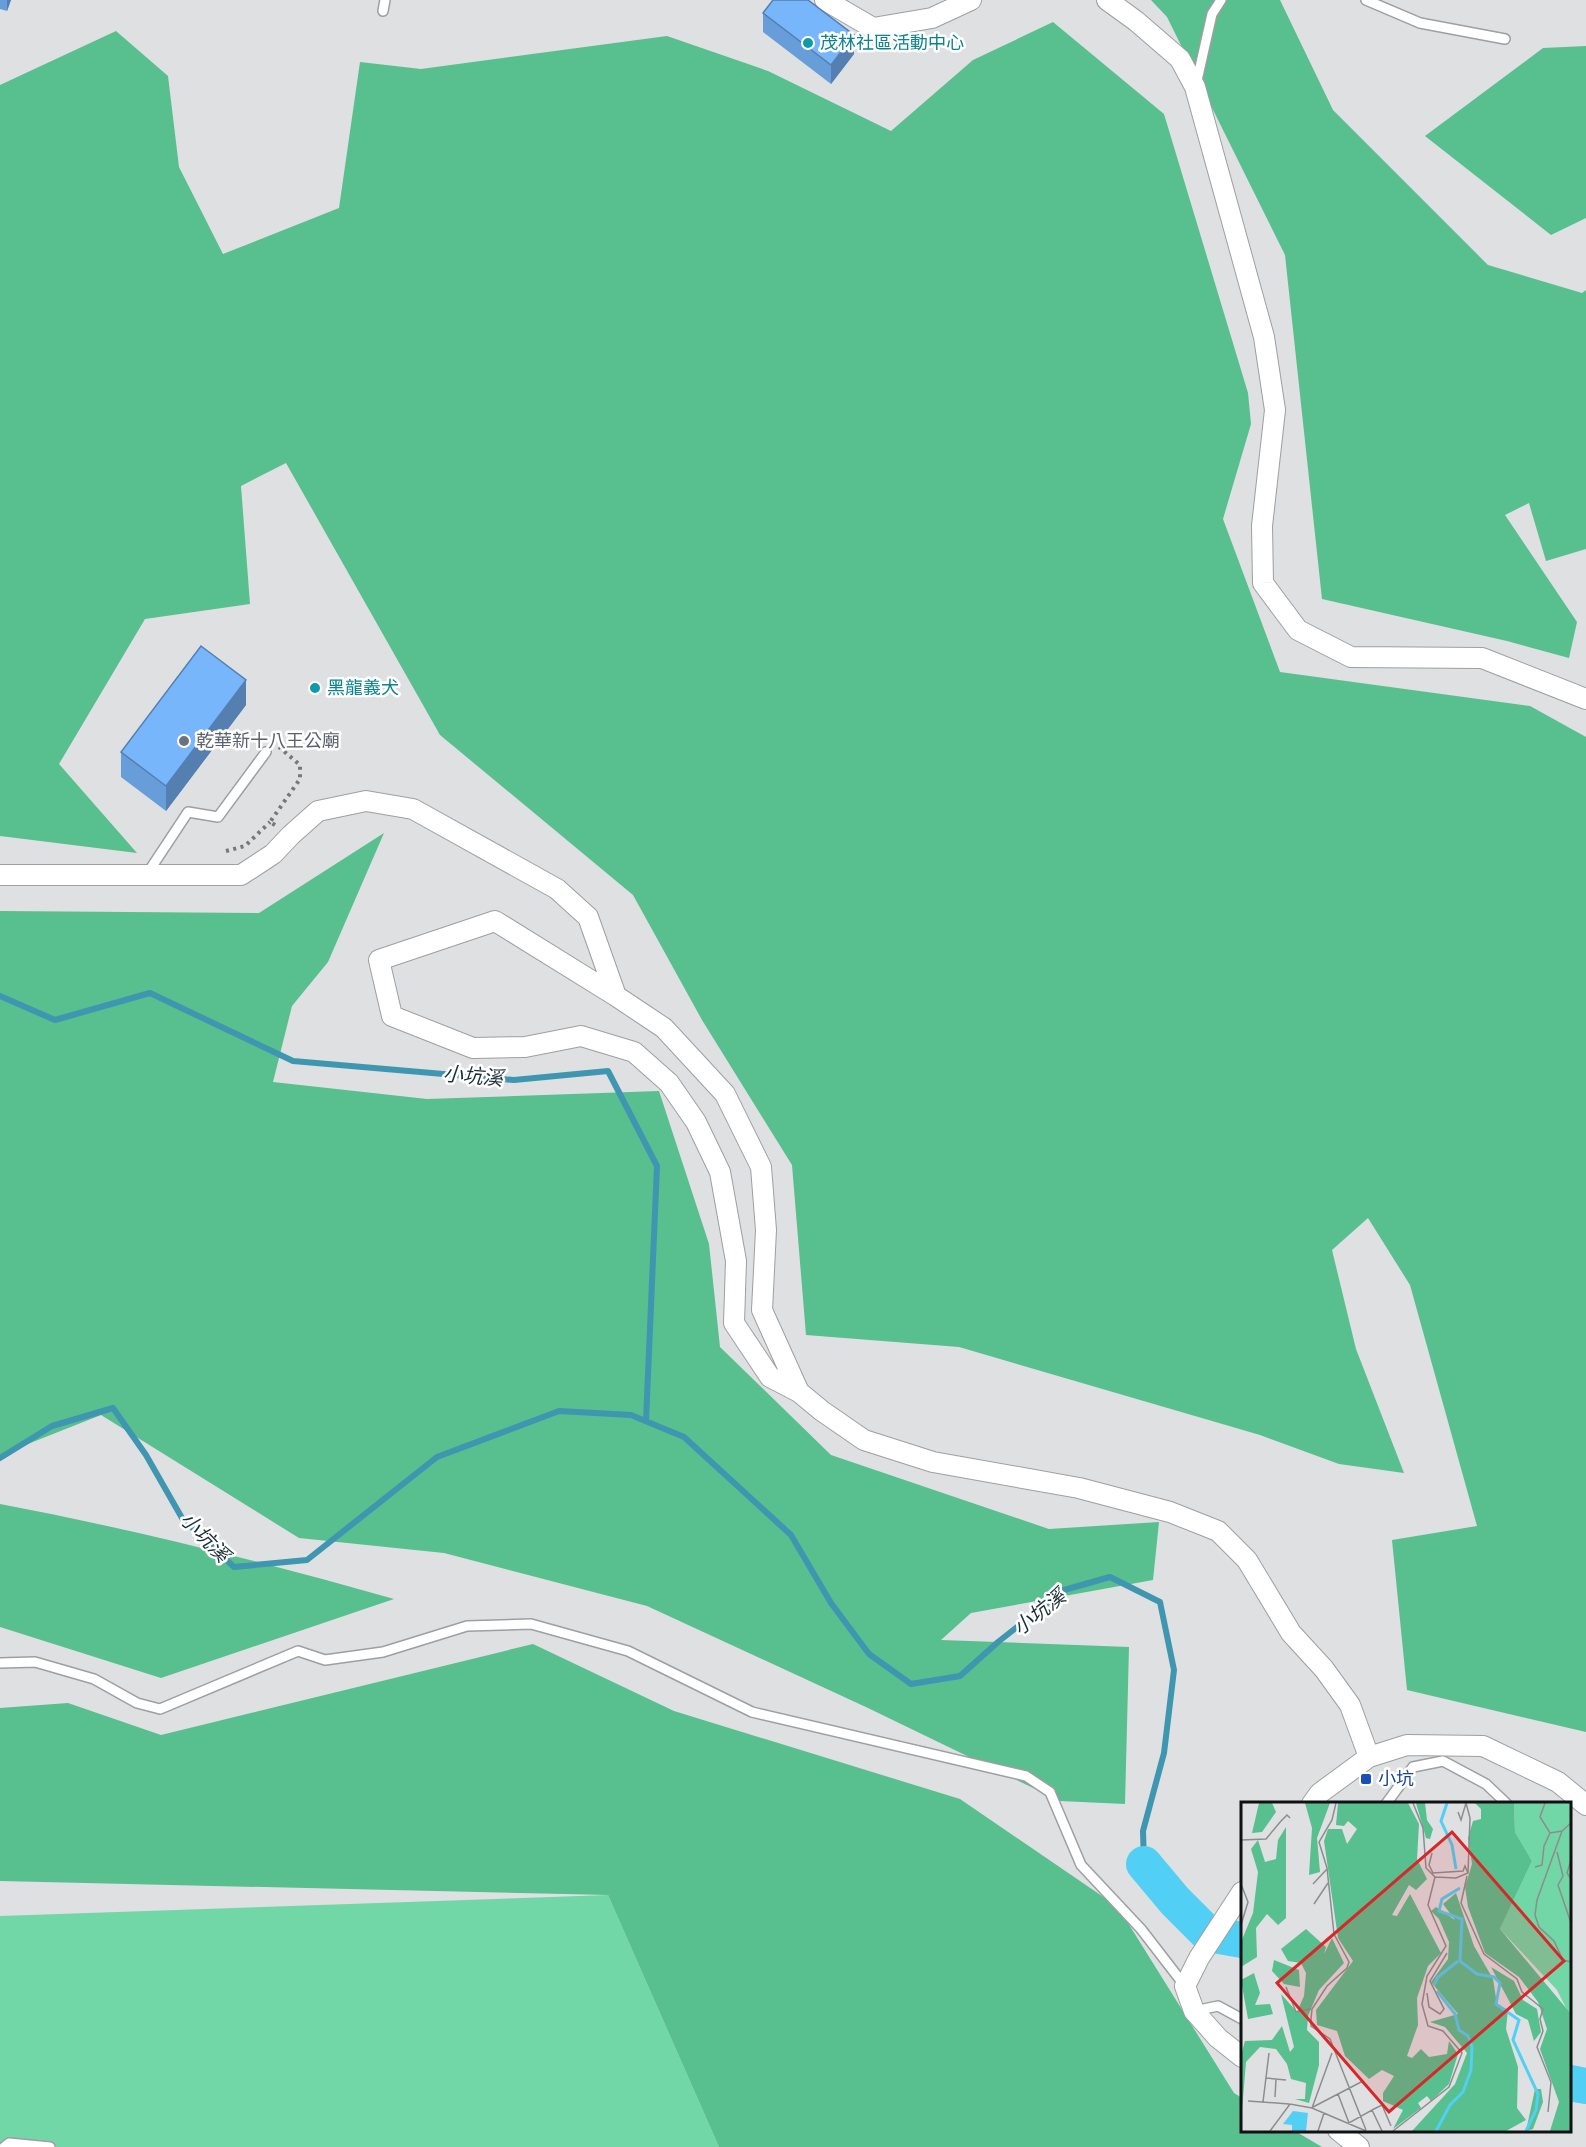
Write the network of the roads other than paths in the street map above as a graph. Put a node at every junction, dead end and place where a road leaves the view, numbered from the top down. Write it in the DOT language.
graph roads {
  1 [pos="385,0"];
  2 [pos="825,0"];
  3 [pos="971,0"];
  4 [pos="1107,0"];
  5 [pos="1221,0"];
  6 [pos="1366,0"];
  7 [pos="382,11"];
  8 [pos="1505,39"];
  9 [pos="1195,87"];
  10 [pos="1586,698"];
  11 [pos="266,752"];
  12 [pos="0,875"];
  13 [pos="146,876"];
  14 [pos="616,996"];
  15 [pos="799,1392"];
  16 [pos="0,1664"];
  17 [pos="1444,1753"];
  18 [pos="1369,1757"];
  19 [pos="1313,1802"];
  20 [pos="1387,1802"];
  21 [pos="1506,1802"];
  22 [pos="1586,1805"];
  23 [pos="1240,1896"];
  24 [pos="1185,1986"];
  25 [pos="1194,2011"];
  26 [pos="1241,2018"];
  27 [pos="1241,2056"];
  28 [pos="1340,2132"];
  29 [pos="4,2147"];
  30 [pos="50,2147"];
  31 [pos="1359,2147"];
  1 -- 7 [label="lane"];
  2 -- 3 [label="street"];
  4 -- 9 [label="street"];
  5 -- 9 [label="lane"];
  6 -- 8 [label="lane"];
  9 -- 10 [label="street"];
  11 -- 13 [label="lane"];
  12 -- 13 [label="street"];
  13 -- 14 [label="street"];
  14 -- 15 [label="street"];
  14 -- 15 [label="street"];
  15 -- 18 [label="street"];
  16 -- 24 [label="lane"];
  17 -- 18 [label="street"];
  17 -- 20 [label="lane"];
  17 -- 21 [label="lane"];
  17 -- 22 [label="street"];
  18 -- 19 [label="street"];
  23 -- 24 [label="street"];
  24 -- 25 [label="street"];
  25 -- 26 [label="lane"];
  25 -- 27 [label="street"];
  28 -- 31 [label="street"];
  29 -- 30 [label="lane"];
}
